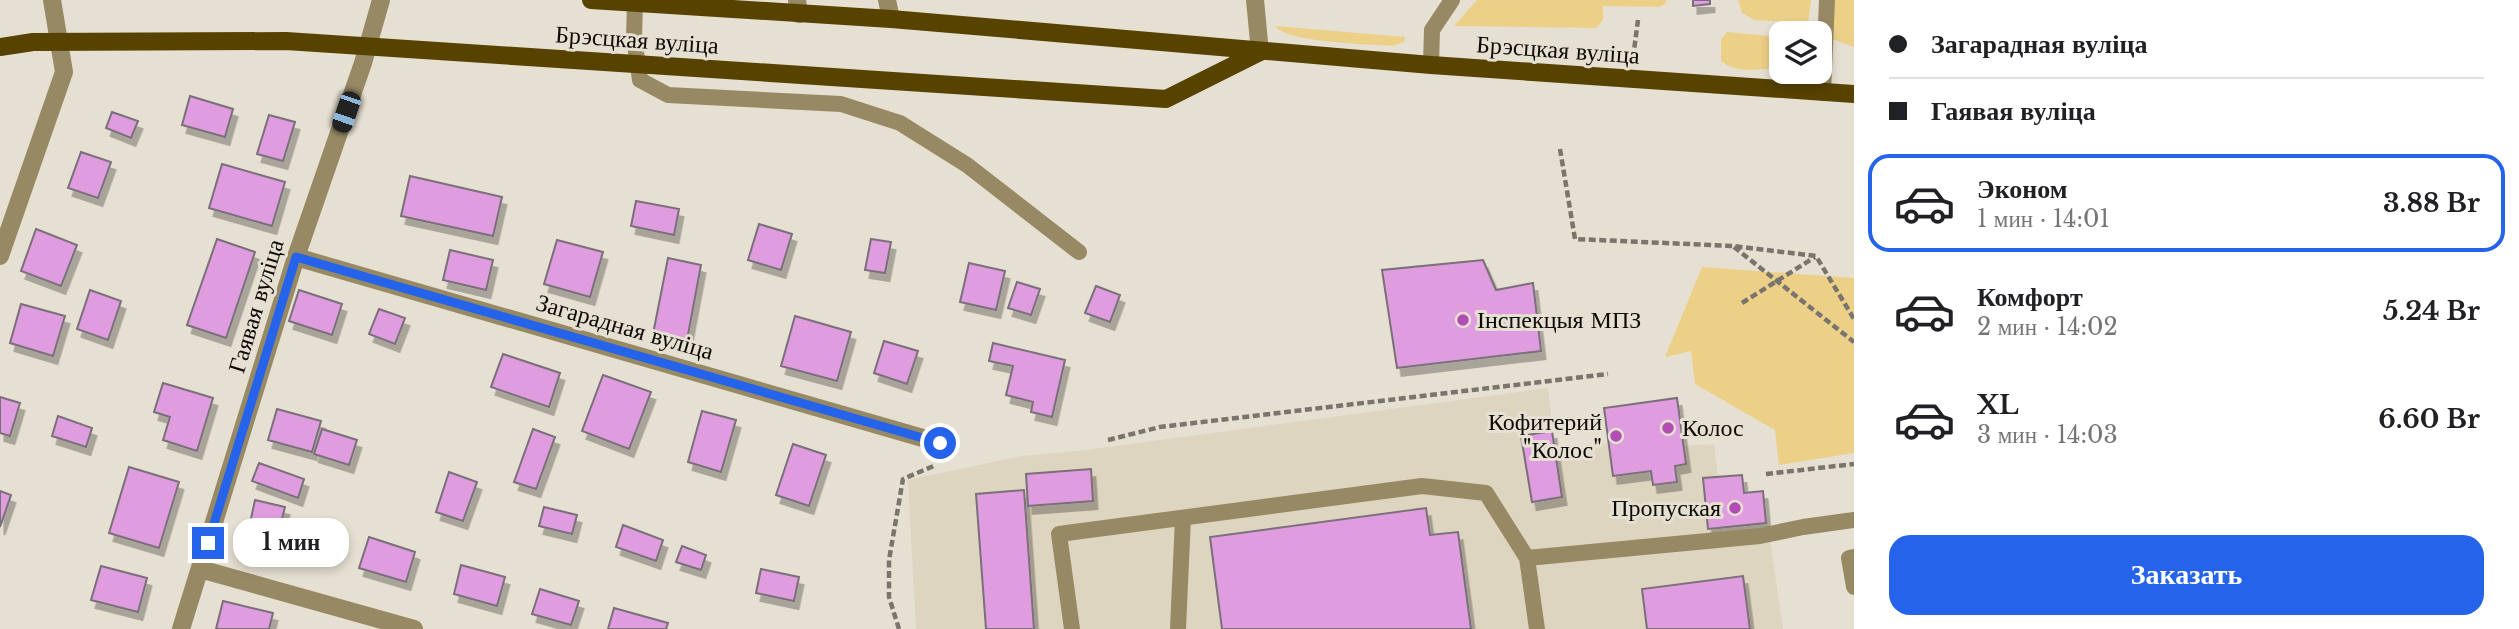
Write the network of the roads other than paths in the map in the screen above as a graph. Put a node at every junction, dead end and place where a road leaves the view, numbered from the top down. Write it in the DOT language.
graph roads {
  1 [pos="52,0"];
  2 [pos="381,0"];
  3 [pos="591,0"];
  4 [pos="887,0"];
  5 [pos="1255,0"];
  6 [pos="1452,0"];
  7 [pos="1827,0"];
  8 [pos="635,3"];
  9 [pos="798,7"];
  10 [pos="891,19"];
  11 [pos="58,42"];
  12 [pos="0,47"];
  13 [pos="368,47"];
  14 [pos="1259,52"];
  15 [pos="637,64"];
  16 [pos="1431,65"];
  17 [pos="1823,93"];
  18 [pos="1854,94"];
  19 [pos="1079,252"];
  20 [pos="0,256"];
  21 [pos="296,257"];
  22 [pos="940,443"];
  23 [pos="1183,518"];
  24 [pos="1854,520"];
  25 [pos="1854,557"];
  26 [pos="1527,558"];
  27 [pos="200,569"];
  28 [pos="1854,587"];
  29 [pos="181,629"];
  30 [pos="414,629"];
  31 [pos="1072,629"];
  32 [pos="1178,629"];
  33 [pos="1537,629"];
  1 -- 11 [label="street"];
  2 -- 13 [label="street, Гаявая вуліца"];
  3 -- 8 [label="main road, Брэсцкая вуліца"];
  4 -- 10 [label="street"];
  5 -- 14 [label="street"];
  6 -- 16 [label="lane"];
  7 -- 17 [label="lane"];
  8 -- 9 [label="main road, Брэсцкая вуліца"];
  8 -- 15 [label="lane"];
  9 -- 10 [label="main road, Брэсцкая вуліца"];
  10 -- 14 [label="main road, Брэсцкая вуліца"];
  11 -- 12 [label="main road, Брэсцкая вуліца"];
  11 -- 13 [label="main road, Брэсцкая вуліца"];
  11 -- 20 [label="street"];
  13 -- 15 [label="main road, Брэсцкая вуліца"];
  13 -- 21 [label="street, Гаявая вуліца"];
  14 -- 15 [label="main road, Брэсцкая вуліца"];
  14 -- 16 [label="main road, Брэсцкая вуліца"];
  15 -- 19 [label="lane"];
  16 -- 17 [label="main road, Брэсцкая вуліца"];
  17 -- 18 [label="main road, Брэсцкая вуліца"];
  21 -- 22 [label="street, Загарадная вуліца"];
  21 -- 27 [label="street, Гаявая вуліца"];
  23 -- 26 [label="lane"];
  23 -- 31 [label="lane"];
  23 -- 32 [label="lane"];
  24 -- 26 [label="lane"];
  25 -- 28 [label="lane"];
  26 -- 33 [label="lane"];
  27 -- 29 [label="street, Гаявая вуліца"];
  27 -- 30 [label="street"];
}
